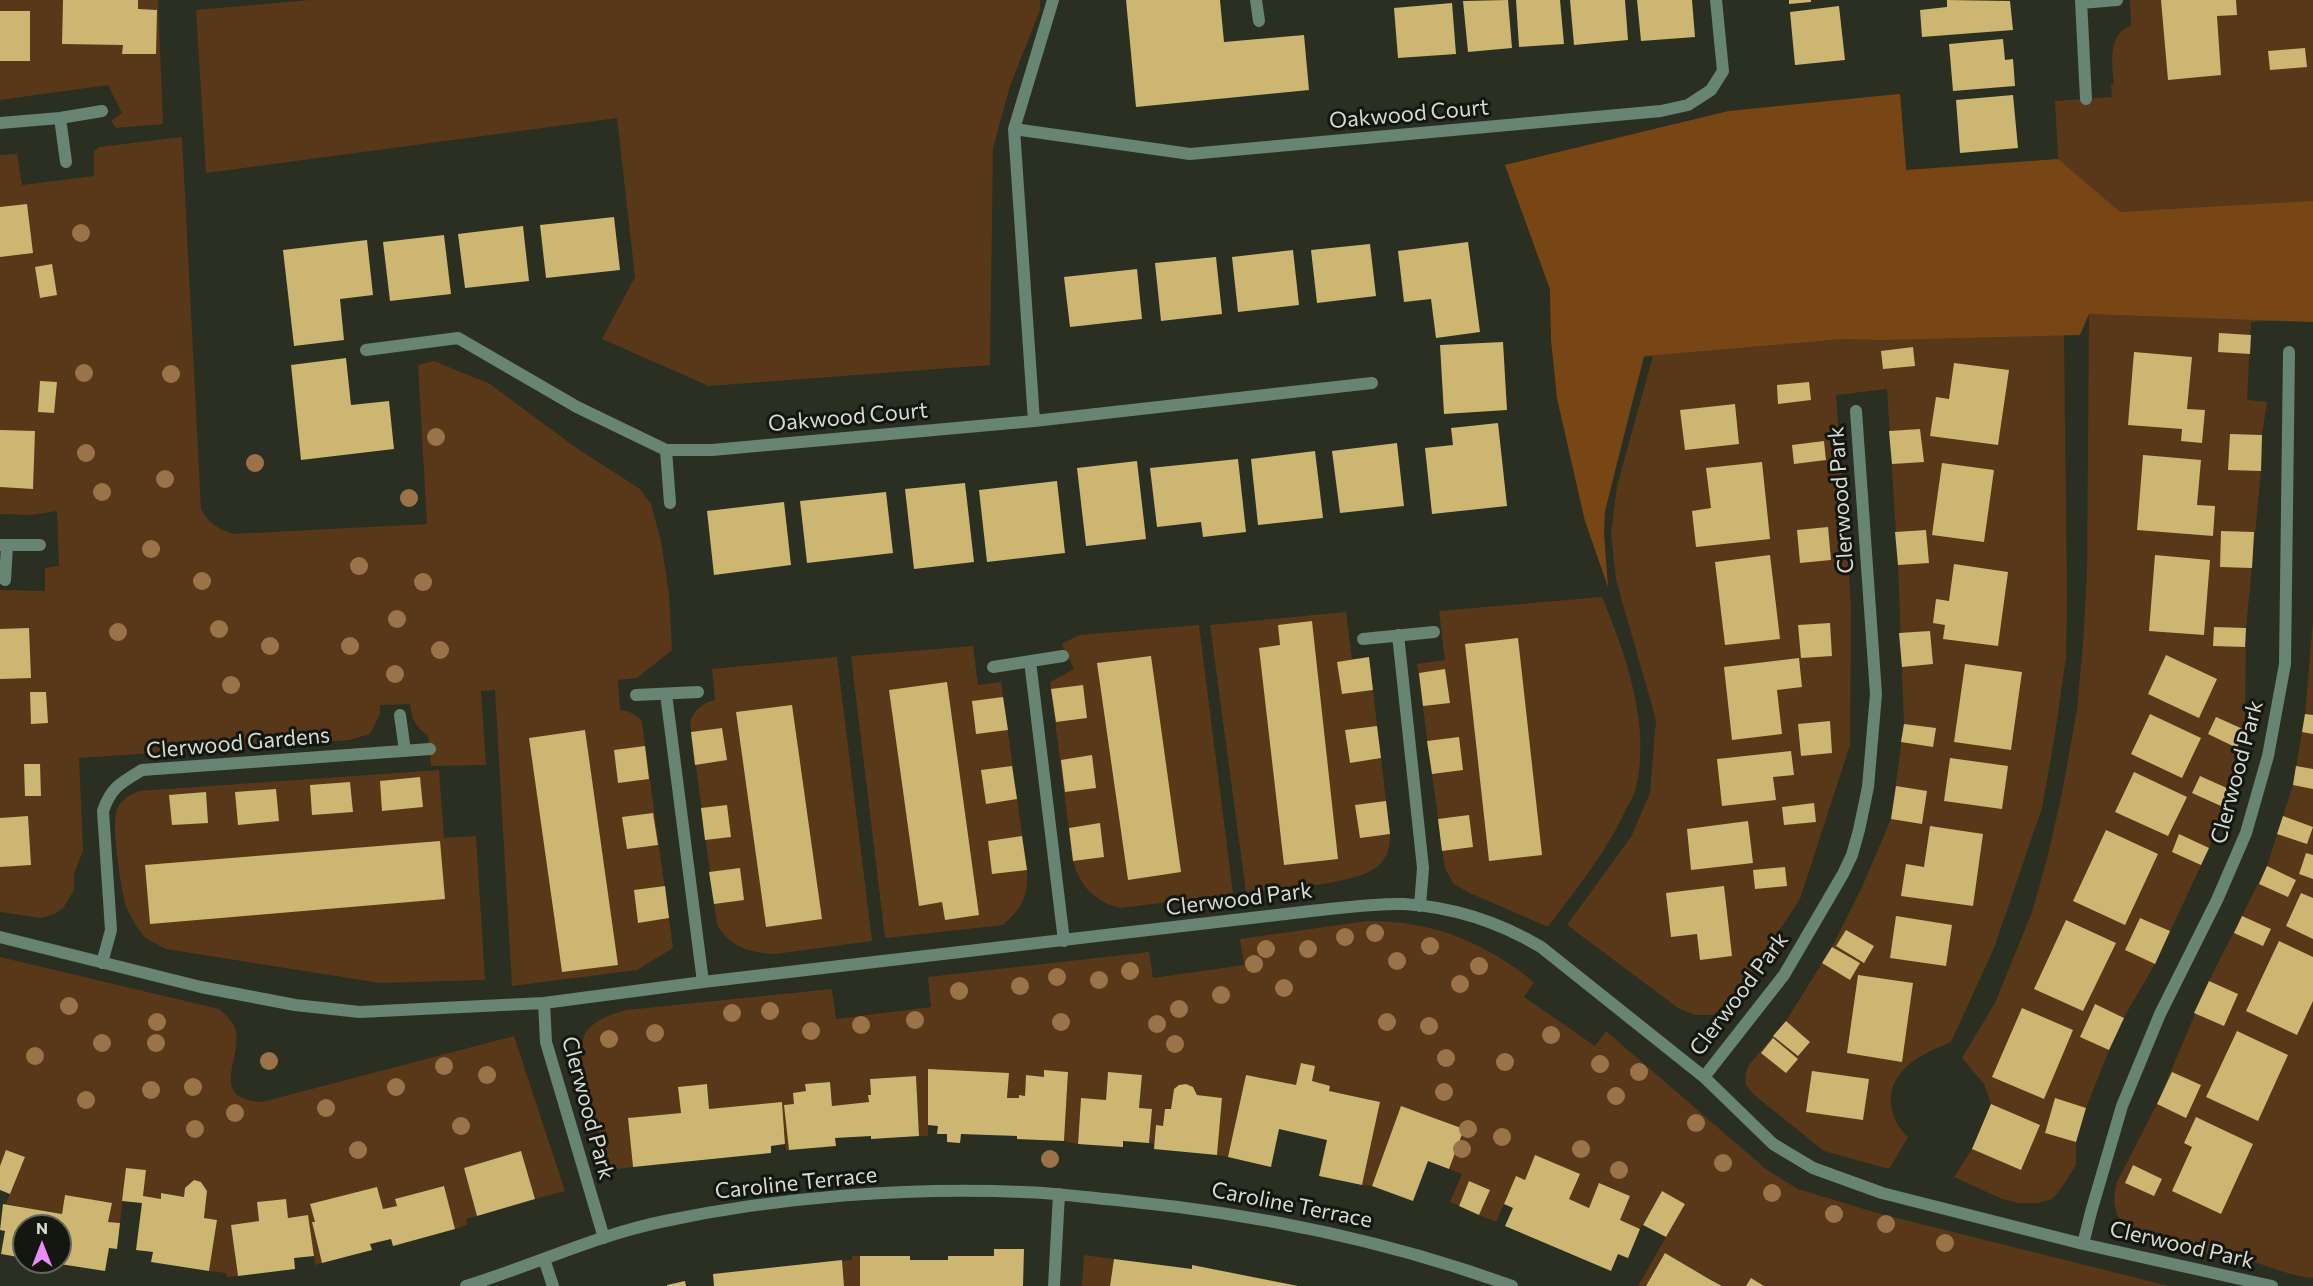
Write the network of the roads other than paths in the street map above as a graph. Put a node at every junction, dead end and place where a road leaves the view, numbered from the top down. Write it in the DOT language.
graph roads {
  1 [pos="1053,0"];
  2 [pos="1256,0"];
  3 [pos="1716,0"];
  4 [pos="2117,0"];
  5 [pos="2081,1"];
  6 [pos="1259,21"];
  7 [pos="2086,99"];
  8 [pos="102,111"];
  9 [pos="60,118"];
  10 [pos="0,123"];
  11 [pos="1014,129"];
  12 [pos="66,162"];
  13 [pos="366,350"];
  14 [pos="2289,352"];
  15 [pos="1372,383"];
  16 [pos="1857,411"];
  17 [pos="1034,421"];
  18 [pos="666,450"];
  19 [pos="670,503"];
  20 [pos="40,545"];
  21 [pos="3,546"];
  22 [pos="5,580"];
  23 [pos="1434,632"];
  24 [pos="1398,635"];
  25 [pos="1363,639"];
  26 [pos="1063,656"];
  27 [pos="1030,661"];
  28 [pos="993,667"];
  29 [pos="698,692"];
  30 [pos="666,694"];
  31 [pos="636,695"];
  32 [pos="400,715"];
  33 [pos="429,749"];
  34 [pos="405,751"];
  35 [pos="1420,906"];
  36 [pos="0,937"];
  37 [pos="1064,941"];
  38 [pos="102,963"];
  39 [pos="703,982"];
  40 [pos="544,1003"];
  41 [pos="1704,1077"];
  42 [pos="1059,1194"];
  43 [pos="604,1238"];
  44 [pos="2084,1244"];
  45 [pos="544,1259"];
  46 [pos="466,1286"];
  47 [pos="553,1286"];
  48 [pos="1054,1286"];
  49 [pos="1512,1286"];
  50 [pos="2272,1286"];
  1 -- 11 [label="street"];
  2 -- 6 [label="street"];
  3 -- 11 [label="street, Oakwood Court"];
  4 -- 5 [label="street"];
  5 -- 7 [label="street"];
  8 -- 9 [label="street"];
  9 -- 10 [label="street"];
  9 -- 12 [label="street"];
  11 -- 17 [label="street"];
  13 -- 18 [label="street, Oakwood Court"];
  14 -- 44 [label="street, Clerwood Park"];
  15 -- 17 [label="street, Oakwood Court"];
  16 -- 41 [label="street, Clerwood Park"];
  17 -- 18 [label="street, Oakwood Court"];
  18 -- 19 [label="street"];
  20 -- 21 [label="street"];
  21 -- 22 [label="street"];
  23 -- 24 [label="street"];
  24 -- 25 [label="street"];
  24 -- 35 [label="street"];
  26 -- 27 [label="street"];
  27 -- 28 [label="street"];
  27 -- 37 [label="street"];
  29 -- 30 [label="street"];
  30 -- 31 [label="street"];
  30 -- 39 [label="street"];
  32 -- 34 [label="street"];
  33 -- 34 [label="street, Clerwood Gardens"];
  34 -- 38 [label="street, Clerwood Gardens"];
  35 -- 37 [label="street, Clerwood Park"];
  35 -- 41 [label="street, Clerwood Park"];
  36 -- 38 [label="street"];
  37 -- 39 [label="street, Clerwood Park"];
  38 -- 40 [label="street"];
  39 -- 40 [label="street, Clerwood Park"];
  40 -- 43 [label="street, Clerwood Park"];
  41 -- 44 [label="street, Clerwood Park"];
  42 -- 43 [label="street, Caroline Terrace"];
  42 -- 48 [label="street"];
  42 -- 49 [label="street, Caroline Terrace"];
  43 -- 45 [label="street, Caroline Terrace"];
  44 -- 50 [label="street, Clerwood Park"];
  45 -- 46 [label="street, Caroline Terrace"];
  45 -- 47 [label="street"];
}
